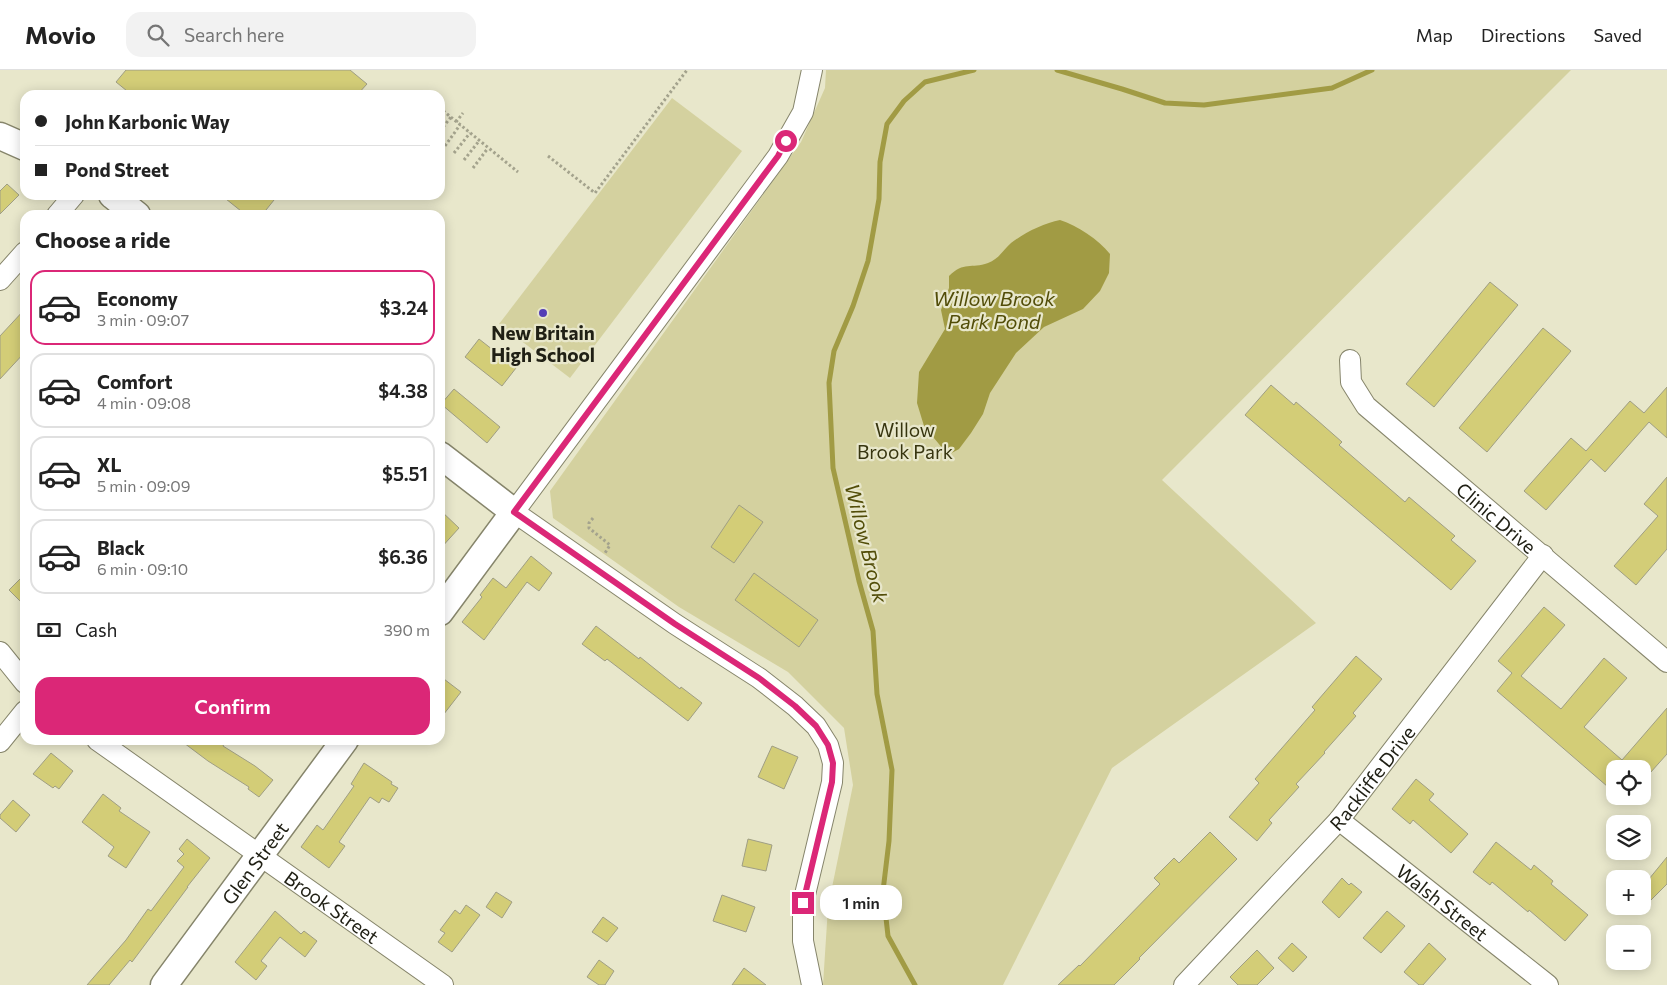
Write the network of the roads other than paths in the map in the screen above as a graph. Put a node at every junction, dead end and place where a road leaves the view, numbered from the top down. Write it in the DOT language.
graph roads {
  1 [pos="812,70"];
  2 [pos="0,136"];
  3 [pos="20,145"];
  4 [pos="70,200"];
  5 [pos="118,200"];
  6 [pos="61,210"];
  7 [pos="131,210"];
  8 [pos="20,258"];
  9 [pos="0,280"];
  10 [pos="1350,360"];
  11 [pos="445,459"];
  12 [pos="514,512"];
  13 [pos="1543,555"];
  14 [pos="445,605"];
  15 [pos="0,652"];
  16 [pos="1667,662"];
  17 [pos="20,677"];
  18 [pos="20,717"];
  19 [pos="0,742"];
  20 [pos="104,745"];
  21 [pos="341,745"];
  22 [pos="1339,820"];
  23 [pos="260,854"];
  24 [pos="164,985"];
  25 [pos="443,985"];
  26 [pos="812,985"];
  27 [pos="1184,985"];
  28 [pos="1548,985"];
  1 -- 12 [label="street"];
  2 -- 3 [label="street"];
  4 -- 6 [label="street"];
  5 -- 7 [label="street"];
  8 -- 9 [label="street"];
  10 -- 13 [label="street, Clinic Drive"];
  11 -- 12 [label="street"];
  12 -- 14 [label="street"];
  12 -- 26 [label="street"];
  13 -- 16 [label="street, Clinic Drive"];
  13 -- 22 [label="street, Rackliffe Drive"];
  15 -- 17 [label="street"];
  18 -- 19 [label="street"];
  20 -- 23 [label="street, Brook Street"];
  21 -- 23 [label="street, Glen Street"];
  22 -- 27 [label="street, Rackliffe Drive"];
  22 -- 28 [label="street, Walsh Street"];
  23 -- 24 [label="street, Glen Street"];
  23 -- 25 [label="street, Brook Street"];
}
